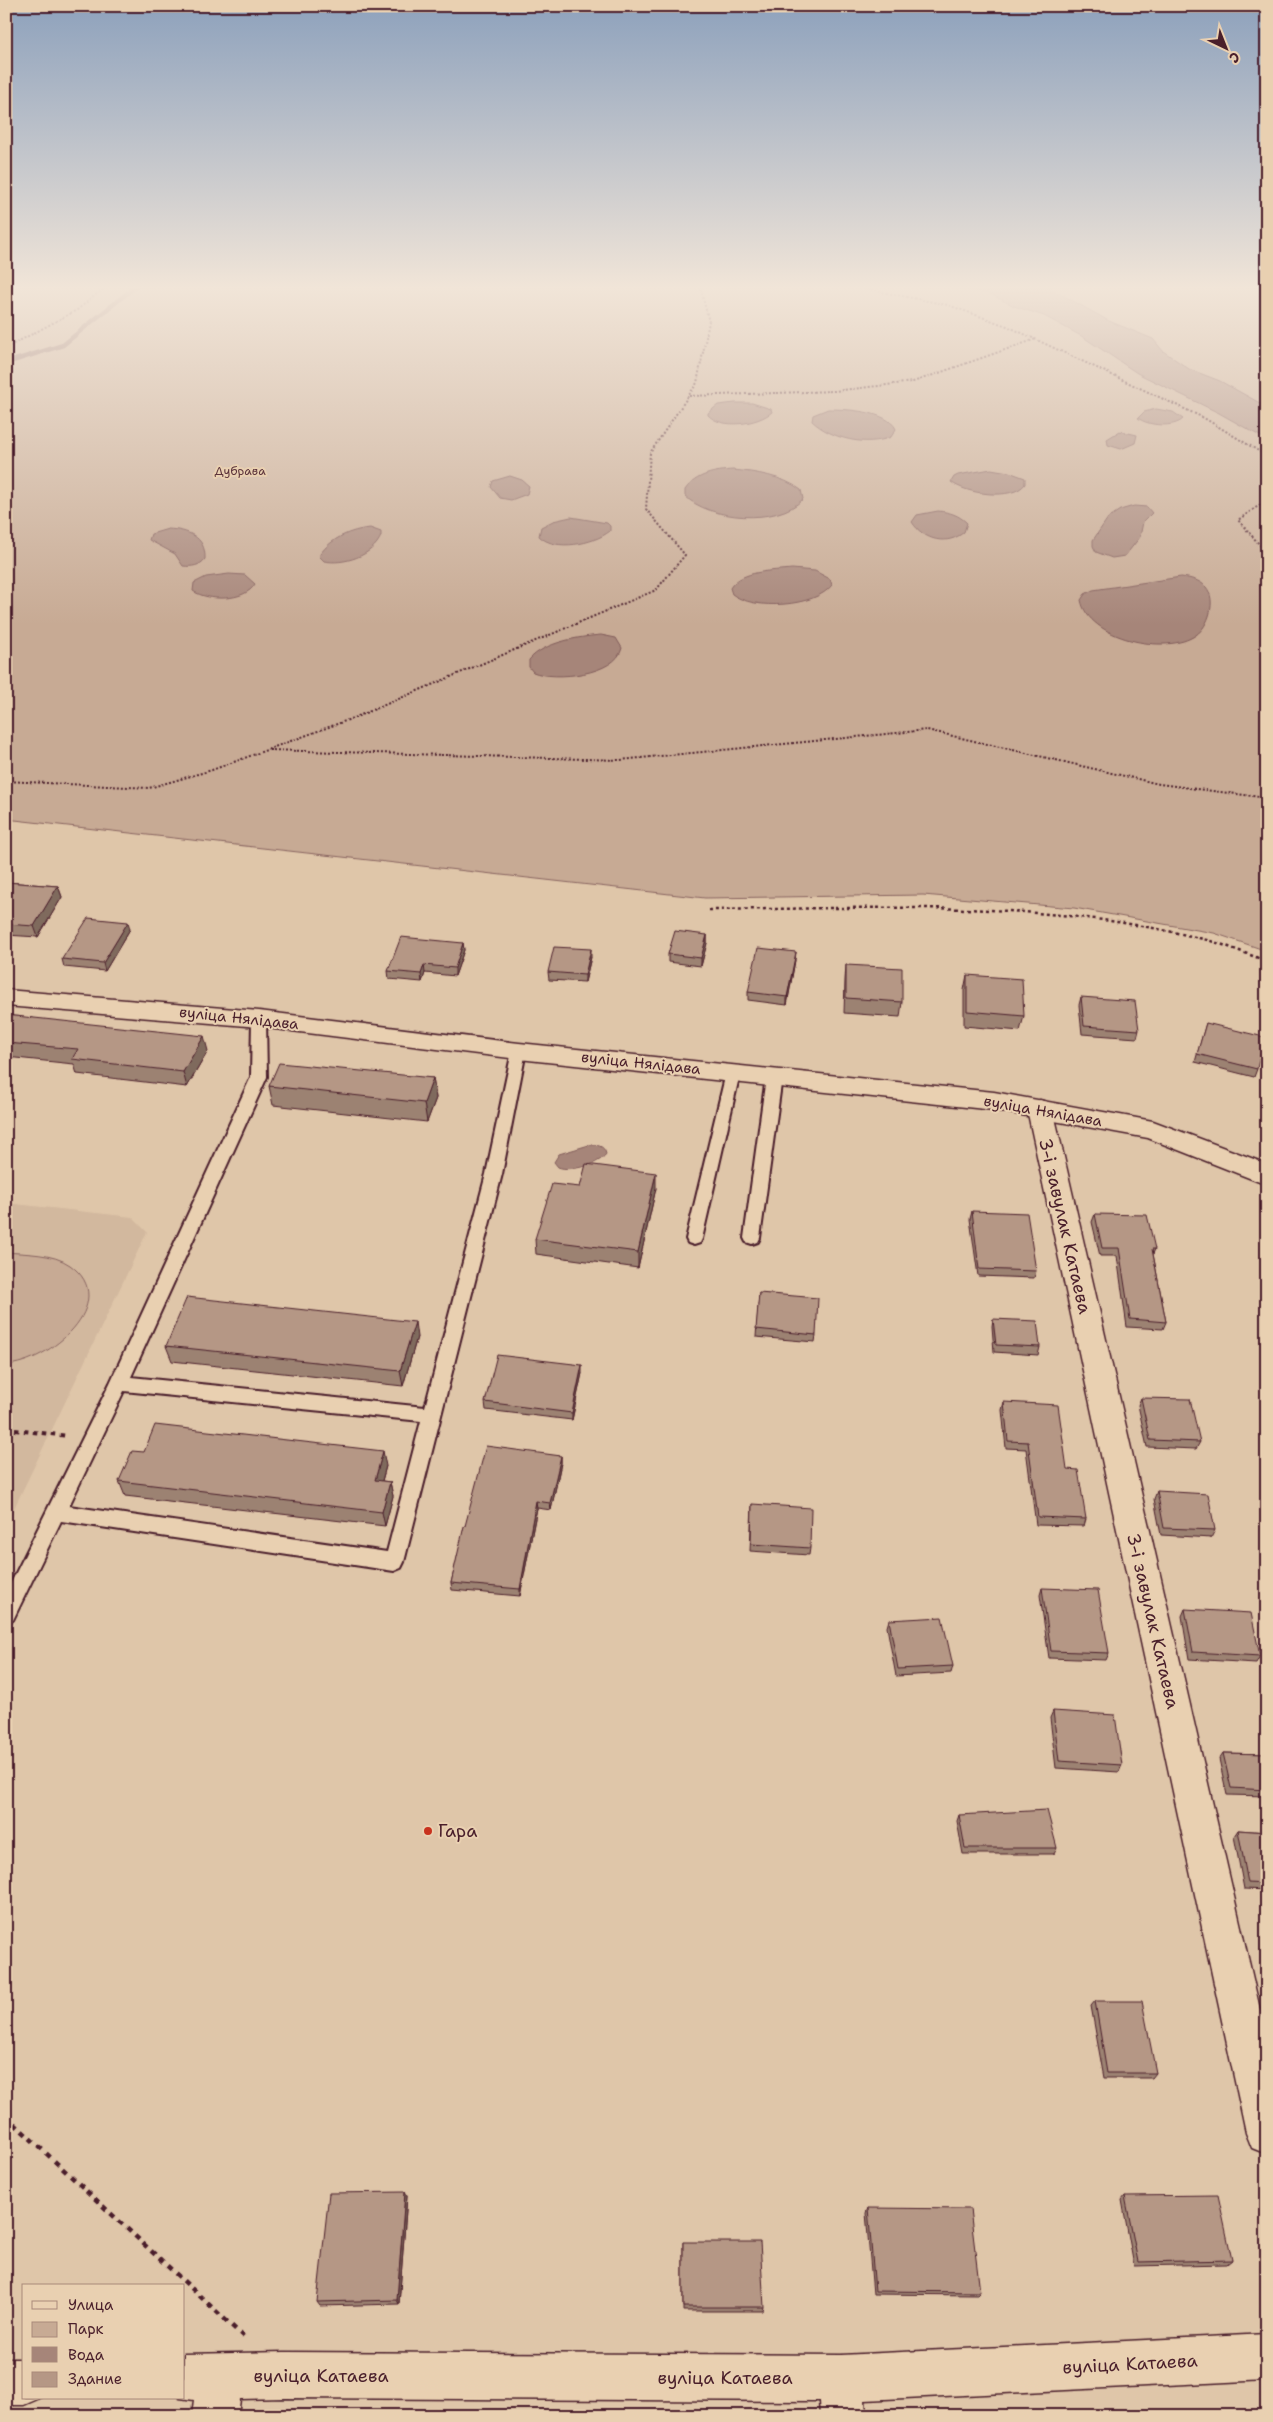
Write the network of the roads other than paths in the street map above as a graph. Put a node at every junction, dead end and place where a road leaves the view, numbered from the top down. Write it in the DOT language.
graph roads {
  1 [pos="6,998"];
  2 [pos="259,1019"];
  3 [pos="519,1051"];
  4 [pos="733,1073"];
  5 [pos="774,1077"];
  6 [pos="1040,1109"];
  7 [pos="1267,1175"];
  8 [pos="752,1238"];
  9 [pos="694,1239"];
  10 [pos="119,1383"];
  11 [pos="432,1415"];
  12 [pos="56,1512"];
  13 [pos="6,1614"];
  14 [pos="1267,2133"];
  15 [pos="1267,2357"];
  16 [pos="6,2382"];
  17 [pos="22,2382"];
  18 [pos="206,2390"];
  19 [pos="842,2397"];
  1 -- 2 [label="street, вуліца Нялідава"];
  2 -- 3 [label="street, вуліца Нялідава"];
  2 -- 10 [label="lane"];
  3 -- 4 [label="street, вуліца Нялідава"];
  3 -- 11 [label="lane"];
  4 -- 5 [label="street, вуліца Нялідава"];
  4 -- 9 [label="lane"];
  5 -- 6 [label="street, вуліца Нялідава"];
  5 -- 8 [label="lane"];
  6 -- 7 [label="street, вуліца Нялідава"];
  6 -- 14 [label="street, 3-і завулак Катаева"];
  10 -- 11 [label="lane"];
  10 -- 12 [label="lane"];
  11 -- 12 [label="lane"];
  12 -- 13 [label="lane"];
  15 -- 19 [label="street, вуліца Катаева"];
  16 -- 17 [label="street"];
  18 -- 19 [label="street, вуліца Катаева"];
}
